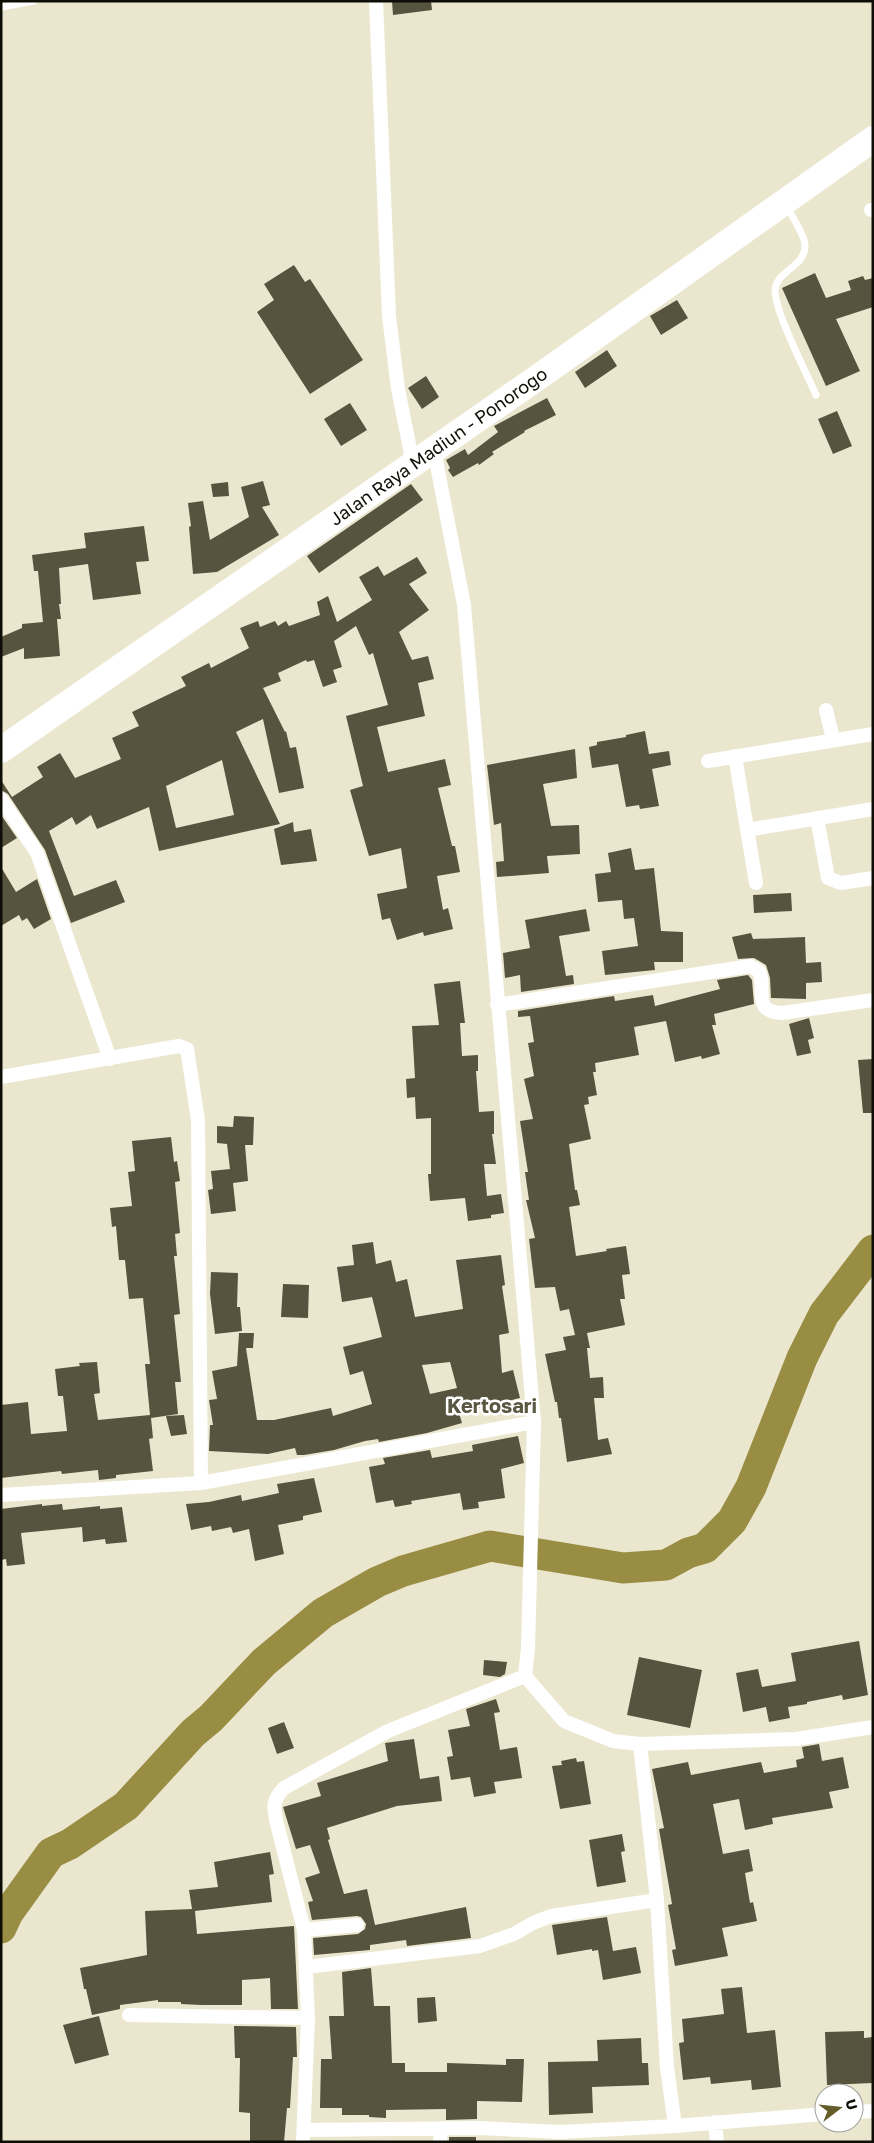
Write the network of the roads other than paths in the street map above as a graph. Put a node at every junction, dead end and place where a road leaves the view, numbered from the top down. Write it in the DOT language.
graph roads {
  1 [pos="34,1"];
  2 [pos="376,1"];
  3 [pos="1,7"];
  4 [pos="873,139"];
  5 [pos="785,202"];
  6 [pos="816,395"];
  7 [pos="434,450"];
  8 [pos="413,464"];
  9 [pos="826,710"];
  10 [pos="873,734"];
  11 [pos="833,739"];
  12 [pos="1,750"];
  13 [pos="735,756"];
  14 [pos="708,761"];
  15 [pos="1,799"];
  16 [pos="873,809"];
  17 [pos="817,818"];
  18 [pos="747,830"];
  19 [pos="873,878"];
  20 [pos="756,883"];
  21 [pos="873,1000"];
  22 [pos="497,1005"];
  23 [pos="110,1059"];
  24 [pos="1,1077"];
  25 [pos="534,1422"];
  26 [pos="201,1483"];
  27 [pos="1,1496"];
  28 [pos="525,1676"];
  29 [pos="873,1727"];
  30 [pos="640,1744"];
  31 [pos="657,1900"];
  32 [pos="357,1925"];
  33 [pos="304,1930"];
  34 [pos="306,1967"];
  35 [pos="130,2015"];
  36 [pos="308,2018"];
  37 [pos="814,2115"];
  38 [pos="715,2122"];
  39 [pos="676,2126"];
  40 [pos="440,2135"];
  41 [pos="304,2136"];
  42 [pos="717,2142"];
  1 -- 3 [label="lane"];
  2 -- 8 [label="street"];
  4 -- 5 [label="highway, Jalan Raya Madiun - Ponorogo"];
  5 -- 6 [label="lane"];
  5 -- 7 [label="highway, Jalan Raya Madiun - Ponorogo"];
  7 -- 8 [label="highway, Jalan Raya Madiun - Ponorogo"];
  7 -- 22 [label="street"];
  8 -- 12 [label="highway, Jalan Raya Madiun - Ponorogo"];
  9 -- 11 [label="street"];
  10 -- 11 [label="street"];
  11 -- 13 [label="street"];
  13 -- 14 [label="street"];
  13 -- 18 [label="street"];
  15 -- 23 [label="street"];
  16 -- 17 [label="street"];
  17 -- 18 [label="street"];
  17 -- 19 [label="street"];
  18 -- 20 [label="street"];
  21 -- 22 [label="street"];
  22 -- 25 [label="street"];
  23 -- 24 [label="street"];
  23 -- 26 [label="street"];
  25 -- 26 [label="street"];
  25 -- 28 [label="street"];
  26 -- 27 [label="street"];
  28 -- 30 [label="street"];
  28 -- 33 [label="street"];
  29 -- 30 [label="street"];
  30 -- 31 [label="street"];
  31 -- 34 [label="street"];
  31 -- 39 [label="street"];
  32 -- 33 [label="street"];
  33 -- 34 [label="street"];
  34 -- 36 [label="street"];
  35 -- 36 [label="street"];
  36 -- 41 [label="street"];
  37 -- 38 [label="street"];
  38 -- 39 [label="street"];
  38 -- 42 [label="street"];
  39 -- 40 [label="street"];
  40 -- 41 [label="street"];
}
